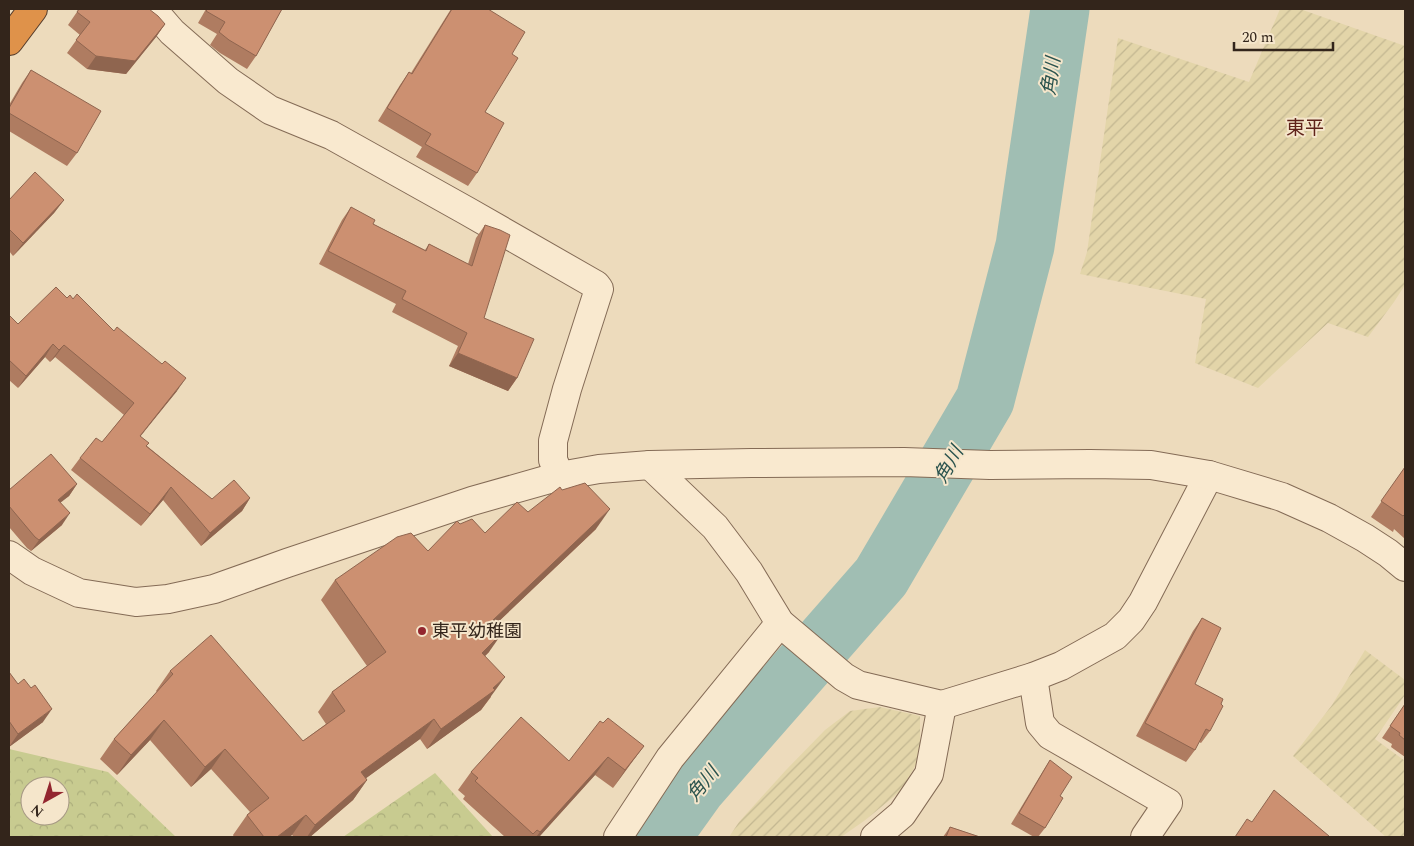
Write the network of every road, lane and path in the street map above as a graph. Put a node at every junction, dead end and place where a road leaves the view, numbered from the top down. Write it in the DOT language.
graph roads {
  1 [pos="33,9"];
  2 [pos="152,9"];
  3 [pos="9,40"];
  4 [pos="650,465"];
  5 [pos="1209,475"];
  6 [pos="560,476"];
  7 [pos="9,555"];
  8 [pos="1405,567"];
  9 [pos="783,626"];
  10 [pos="1033,677"];
  11 [pos="942,705"];
  12 [pos="618,837"];
  13 [pos="875,837"];
  14 [pos="1145,837"];
  1 -- 3 [label="highway"];
  2 -- 6 [label="street"];
  4 -- 5 [label="street"];
  4 -- 6 [label="street"];
  4 -- 9 [label="street"];
  5 -- 8 [label="street"];
  5 -- 10 [label="street"];
  6 -- 7 [label="street"];
  9 -- 11 [label="street"];
  9 -- 12 [label="street"];
  10 -- 11 [label="street"];
  10 -- 14 [label="street"];
  11 -- 13 [label="street"];
}
